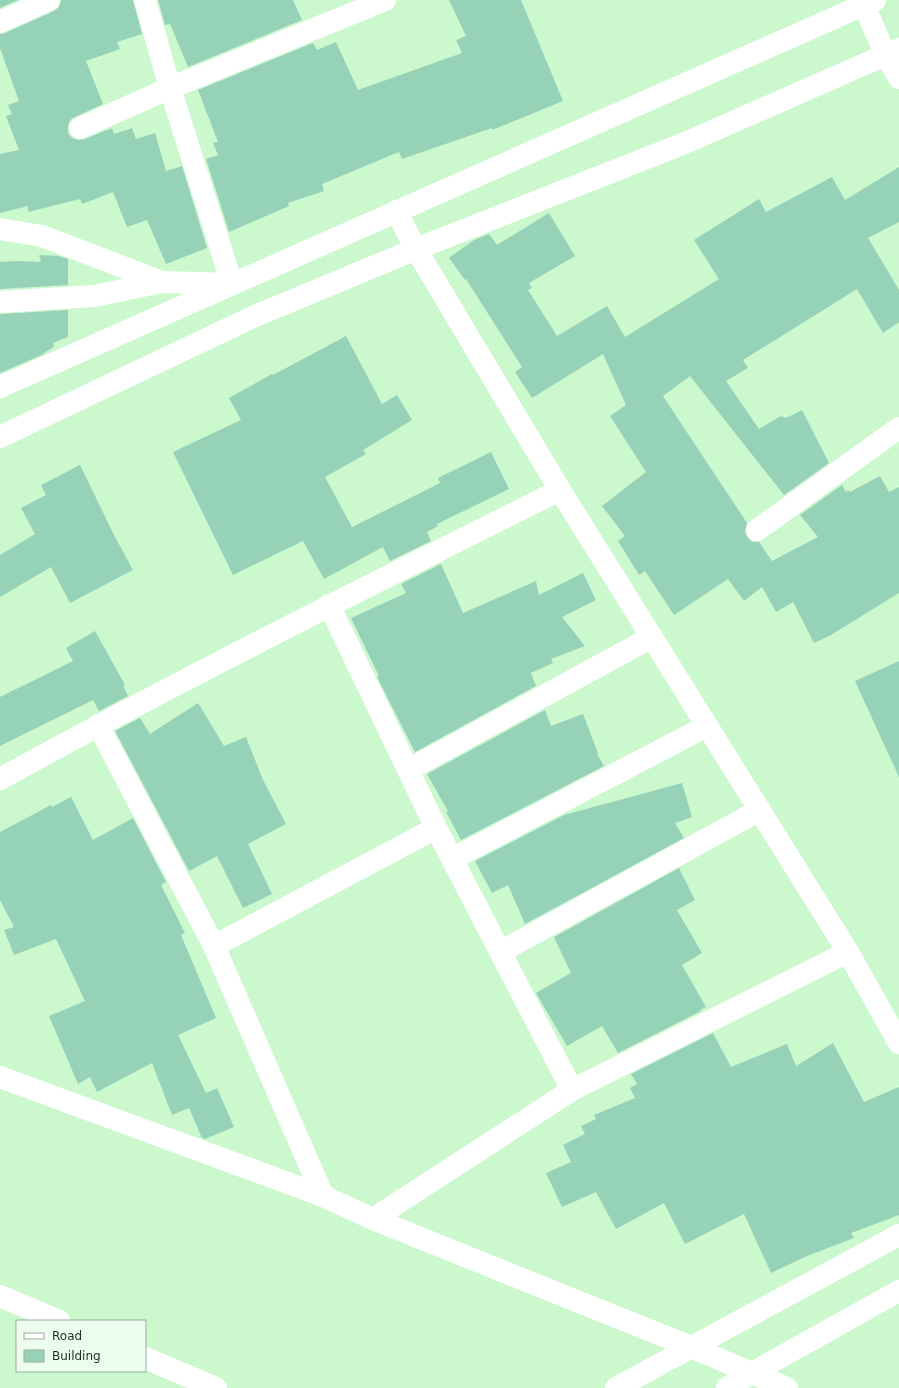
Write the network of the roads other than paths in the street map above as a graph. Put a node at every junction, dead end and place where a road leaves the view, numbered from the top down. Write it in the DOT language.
graph roads {
  1 [pos="49,0"];
  2 [pos="145,0"];
  3 [pos="385,0"];
  4 [pos="870,2"];
  5 [pos="0,22"];
  6 [pos="893,52"];
  7 [pos="899,78"];
  8 [pos="170,88"];
  9 [pos="80,128"];
  10 [pos="396,211"];
  11 [pos="0,229"];
  12 [pos="416,249"];
  13 [pos="162,282"];
  14 [pos="232,284"];
  15 [pos="0,302"];
  16 [pos="0,387"];
  17 [pos="899,428"];
  18 [pos="0,437"];
  19 [pos="560,490"];
  20 [pos="756,530"];
  21 [pos="329,605"];
  22 [pos="652,637"];
  23 [pos="98,725"];
  24 [pos="707,726"];
  25 [pos="408,770"];
  26 [pos="0,779"];
  27 [pos="760,810"];
  28 [pos="436,828"];
  29 [pos="452,859"];
  30 [pos="214,946"];
  31 [pos="500,952"];
  32 [pos="848,952"];
  33 [pos="899,1043"];
  34 [pos="0,1077"];
  35 [pos="572,1090"];
  36 [pos="323,1196"];
  37 [pos="373,1219"];
  38 [pos="899,1235"];
  39 [pos="899,1291"];
  40 [pos="0,1296"];
  41 [pos="57,1320"];
  42 [pos="691,1347"];
  43 [pos="146,1358"];
  44 [pos="752,1373"];
  45 [pos="216,1388"];
  46 [pos="616,1388"];
  47 [pos="727,1388"];
  48 [pos="786,1388"];
  1 -- 5 [label="street"];
  2 -- 8 [label="street"];
  3 -- 8 [label="street"];
  4 -- 6 [label="street"];
  4 -- 10 [label="street"];
  6 -- 7 [label="street"];
  6 -- 12 [label="street"];
  8 -- 9 [label="street"];
  8 -- 14 [label="street"];
  10 -- 12 [label="street"];
  10 -- 14 [label="street"];
  11 -- 13 [label="street"];
  12 -- 18 [label="street"];
  12 -- 19 [label="street"];
  13 -- 14 [label="street"];
  13 -- 15 [label="street"];
  14 -- 16 [label="street"];
  17 -- 20 [label="street"];
  19 -- 21 [label="street"];
  19 -- 22 [label="street"];
  21 -- 23 [label="street"];
  21 -- 25 [label="street"];
  22 -- 24 [label="street"];
  22 -- 25 [label="street"];
  23 -- 26 [label="street"];
  23 -- 30 [label="street"];
  24 -- 27 [label="street"];
  24 -- 29 [label="street"];
  25 -- 28 [label="street"];
  27 -- 31 [label="street"];
  27 -- 32 [label="street"];
  28 -- 29 [label="street"];
  28 -- 30 [label="street"];
  29 -- 31 [label="street"];
  30 -- 36 [label="street"];
  31 -- 35 [label="street"];
  32 -- 33 [label="street"];
  32 -- 35 [label="street"];
  34 -- 36 [label="street"];
  35 -- 37 [label="street"];
  36 -- 37 [label="street"];
  37 -- 42 [label="street"];
  38 -- 42 [label="street"];
  39 -- 44 [label="street"];
  40 -- 41 [label="street"];
  42 -- 44 [label="street"];
  42 -- 46 [label="street"];
  43 -- 45 [label="street"];
  44 -- 47 [label="street"];
  44 -- 48 [label="street"];
}
